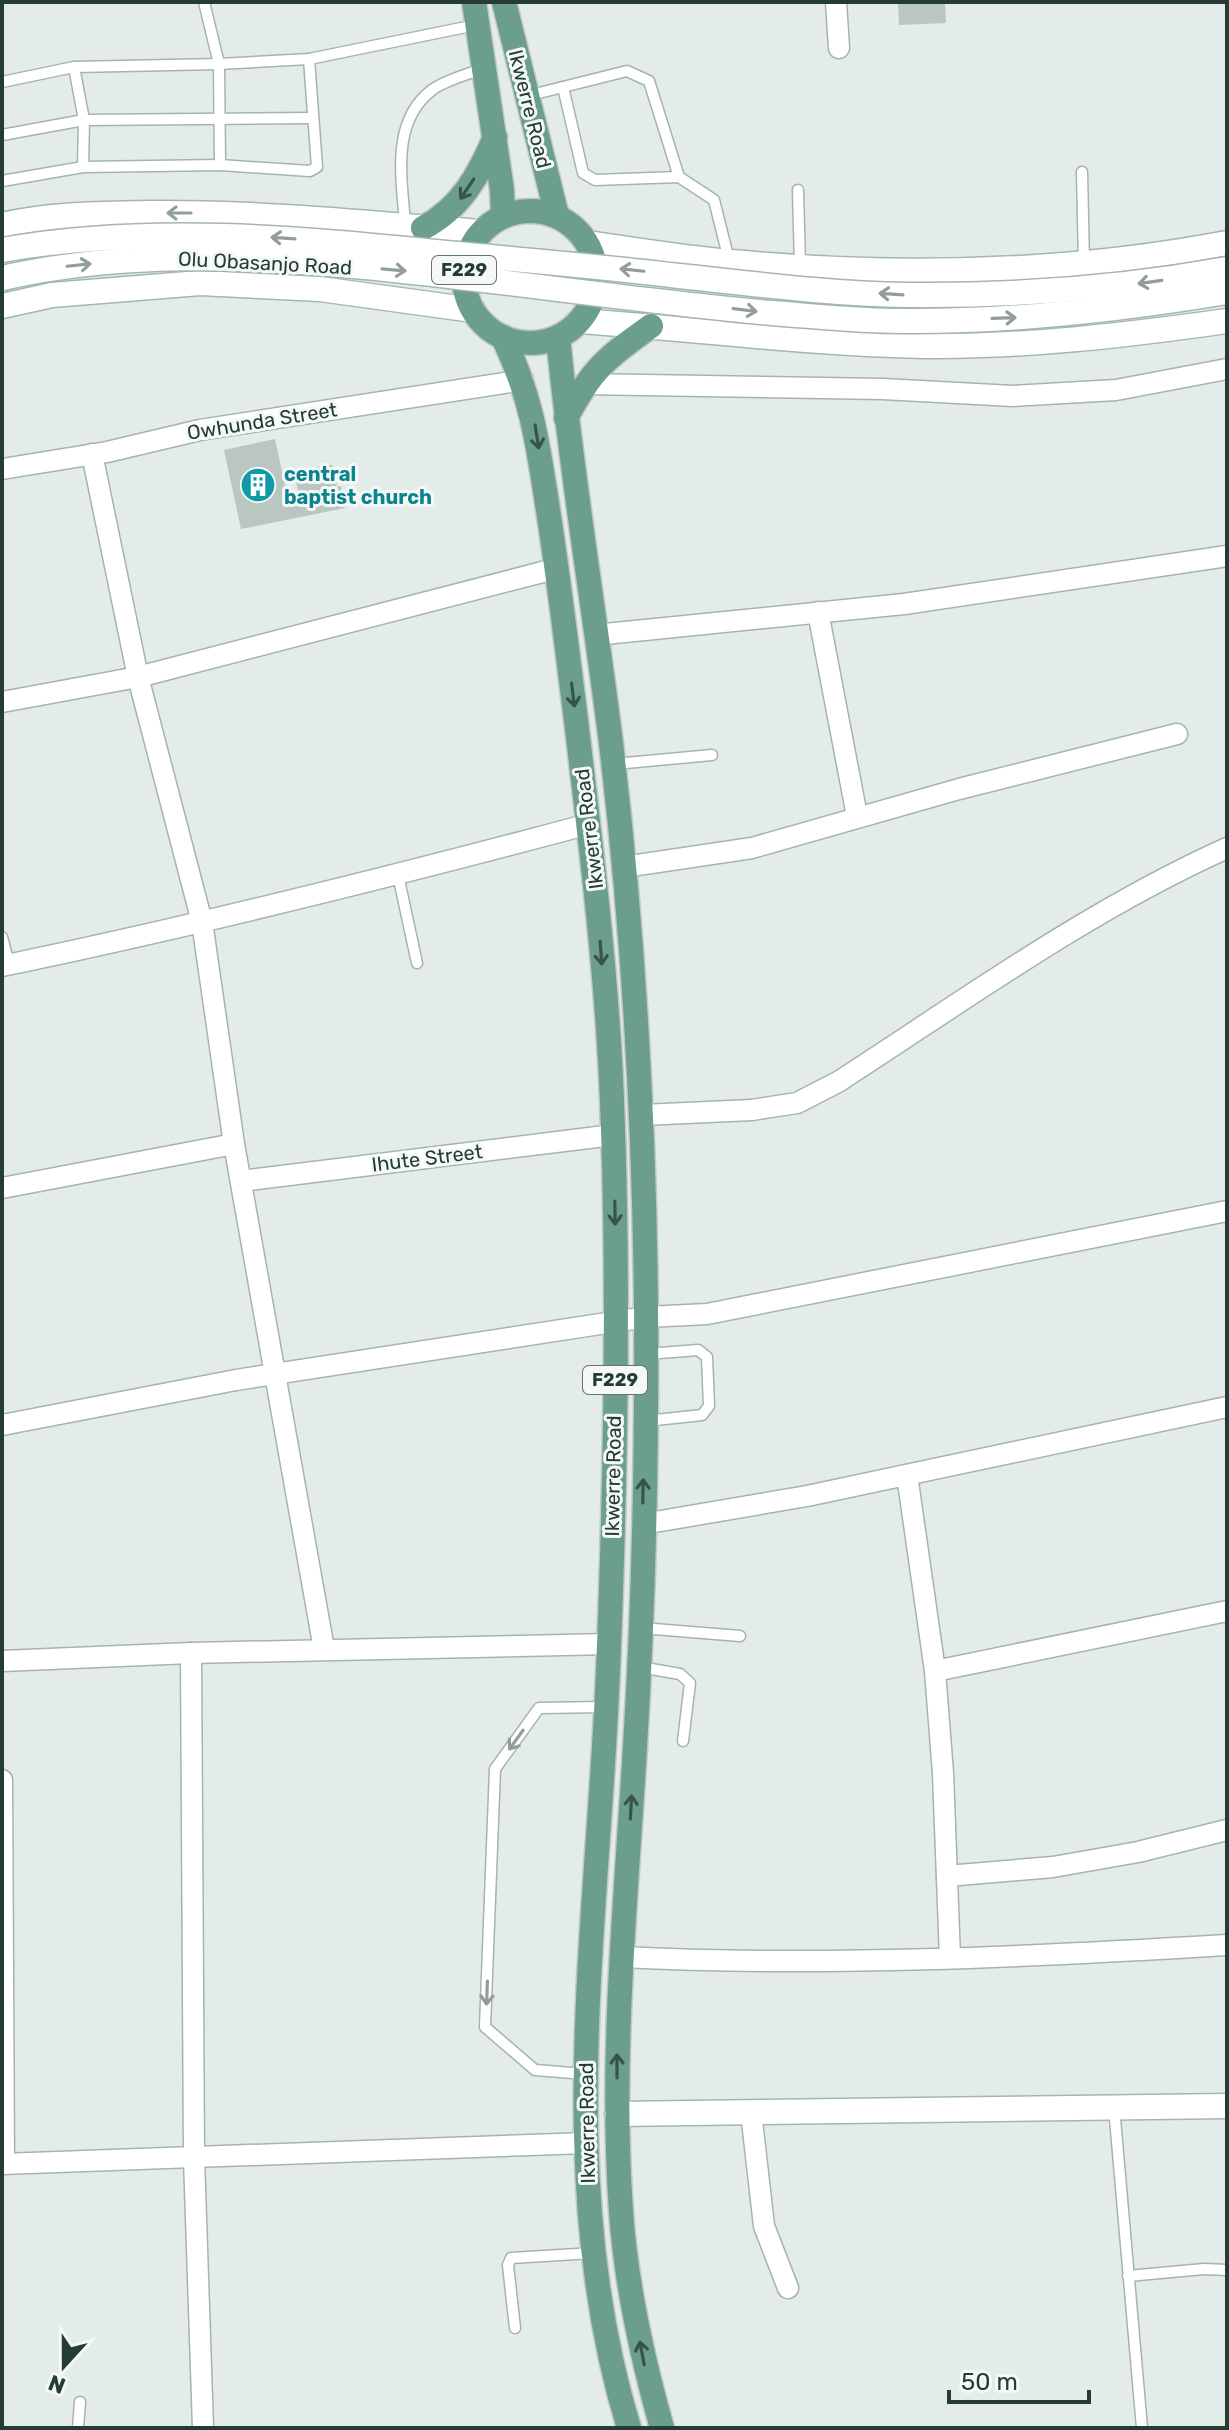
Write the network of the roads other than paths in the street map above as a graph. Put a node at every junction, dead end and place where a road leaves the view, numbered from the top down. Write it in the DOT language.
graph roads {
  1 [pos="204,2"];
  2 [pos="504,2"];
  3 [pos="836,2"];
  4 [pos="476,14"];
  5 [pos="839,48"];
  6 [pos="309,59"];
  7 [pos="219,64"];
  8 [pos="74,67"];
  9 [pos="485,67"];
  10 [pos="2,82"];
  11 [pos="563,87"];
  12 [pos="527,96"];
  13 [pos="219,117"];
  14 [pos="313,118"];
  15 [pos="84,120"];
  16 [pos="2,135"];
  17 [pos="495,137"];
  18 [pos="220,165"];
  19 [pos="83,167"];
  20 [pos="1082,172"];
  21 [pos="679,177"];
  22 [pos="2,181"];
  23 [pos="798,190"];
  24 [pos="503,216"];
  25 [pos="557,216"];
  26 [pos="321,218"];
  27 [pos="2,225"];
  28 [pos="414,227"];
  29 [pos="480,232"];
  30 [pos="588,243"];
  31 [pos="1227,243"];
  32 [pos="2,250"];
  33 [pos="736,263"];
  34 [pos="1084,265"];
  35 [pos="800,268"];
  36 [pos="1227,269"];
  37 [pos="2,278"];
  38 [pos="320,289"];
  39 [pos="1227,292"];
  40 [pos="2,306"];
  41 [pos="473,310"];
  42 [pos="580,321"];
  43 [pos="1227,321"];
  44 [pos="651,326"];
  45 [pos="732,334"];
  46 [pos="503,337"];
  47 [pos="558,337"];
  48 [pos="1227,369"];
  49 [pos="523,380"];
  50 [pos="584,384"];
  51 [pos="566,418"];
  52 [pos="92,454"];
  53 [pos="2,469"];
  54 [pos="1227,556"];
  55 [pos="558,568"];
  56 [pos="818,612"];
  57 [pos="595,635"];
  58 [pos="138,677"];
  59 [pos="2,702"];
  60 [pos="1177,734"];
  61 [pos="712,755"];
  62 [pos="613,765"];
  63 [pos="857,816"];
  64 [pos="589,824"];
  65 [pos="1227,848"];
  66 [pos="624,867"];
  67 [pos="398,875"];
  68 [pos="202,922"];
  69 [pos="2,937"];
  70 [pos="417,963"];
  71 [pos="5,965"];
  72 [pos="642,1115"];
  73 [pos="613,1135"];
  74 [pos="234,1144"];
  75 [pos="241,1181"];
  76 [pos="2,1188"];
  77 [pos="1227,1211"];
  78 [pos="646,1317"];
  79 [pos="615,1322"];
  80 [pos="645,1354"];
  81 [pos="276,1374"];
  82 [pos="1227,1407"];
  83 [pos="644,1421"];
  84 [pos="2,1425"];
  85 [pos="907,1475"];
  86 [pos="643,1524"];
  87 [pos="1227,1611"];
  88 [pos="640,1628"];
  89 [pos="740,1636"];
  90 [pos="609,1644"];
  91 [pos="324,1649"];
  92 [pos="191,1653"];
  93 [pos="2,1661"];
  94 [pos="640,1667"];
  95 [pos="935,1671"];
  96 [pos="606,1707"];
  97 [pos="683,1741"];
  98 [pos="2,1780"];
  99 [pos="1227,1830"];
  100 [pos="947,1876"];
  101 [pos="1227,1945"];
  102 [pos="622,1957"];
  103 [pos="950,1958"];
  104 [pos="585,2074"];
  105 [pos="1227,2106"];
  106 [pos="1114,2107"];
  107 [pos="751,2112"];
  108 [pos="617,2114"];
  109 [pos="586,2143"];
  110 [pos="194,2158"];
  111 [pos="3,2164"];
  112 [pos="593,2253"];
  113 [pos="1227,2270"];
  114 [pos="1128,2276"];
  115 [pos="788,2288"];
  116 [pos="515,2328"];
  117 [pos="80,2402"];
  118 [pos="78,2428"];
  119 [pos="203,2428"];
  120 [pos="629,2428"];
  121 [pos="662,2428"];
  122 [pos="1142,2428"];
  1 -- 7 [label="lane"];
  2 -- 12 [label="main road, Ikwerre Road"];
  3 -- 5 [label="street"];
  4 -- 6 [label="lane"];
  4 -- 9 [label="main road, Ikwerre Road"];
  6 -- 7 [label="lane"];
  6 -- 14 [label="lane"];
  7 -- 8 [label="lane"];
  7 -- 13 [label="lane"];
  8 -- 10 [label="lane"];
  8 -- 15 [label="lane"];
  9 -- 17 [label="main road, Ikwerre Road"];
  9 -- 28 [label="lane"];
  11 -- 12 [label="lane"];
  11 -- 21 [label="lane"];
  11 -- 21 [label="lane"];
  12 -- 25 [label="main road, Ikwerre Road"];
  13 -- 14 [label="lane"];
  13 -- 15 [label="lane"];
  13 -- 18 [label="lane"];
  14 -- 18 [label="lane"];
  15 -- 16 [label="lane"];
  15 -- 19 [label="lane"];
  17 -- 24 [label="main road, Ikwerre Road"];
  17 -- 28 [label="main road, one-way"];
  18 -- 19 [label="lane"];
  19 -- 22 [label="lane"];
  20 -- 34 [label="lane"];
  21 -- 33 [label="lane"];
  23 -- 35 [label="lane"];
  24 -- 25 [label="main road, F229"];
  24 -- 29 [label="main road, F229"];
  25 -- 30 [label="main road"];
  26 -- 27 [label="street, one-way"];
  26 -- 28 [label="street"];
  26 -- 38 [label="street"];
  28 -- 29 [label="street"];
  29 -- 41 [label="main road, F229"];
  30 -- 33 [label="street"];
  30 -- 42 [label="main road"];
  31 -- 34 [label="street"];
  36 -- 32 [label="street, Olu Obasanjo Road, one-way, bridge"];
  33 -- 35 [label="street"];
  33 -- 45 [label="street"];
  34 -- 35 [label="street"];
  37 -- 39 [label="street, Olu Obasanjo Road, one-way, bridge"];
  38 -- 40 [label="street"];
  38 -- 41 [label="street"];
  41 -- 46 [label="main road, F229"];
  42 -- 44 [label="street"];
  42 -- 47 [label="main road"];
  43 -- 45 [label="street"];
  44 -- 45 [label="street"];
  44 -- 50 [label="main road"];
  46 -- 47 [label="main road"];
  46 -- 49 [label="main road, Ikwerre Road / F229"];
  47 -- 51 [label="main road, Ikwerre Road / F229"];
  48 -- 50 [label="street"];
  49 -- 52 [label="street, Owhunda Street"];
  49 -- 55 [label="main road, Ikwerre Road / F229, one-way"];
  50 -- 51 [label="main road"];
  51 -- 57 [label="main road, Ikwerre Road / F229"];
  52 -- 53 [label="street, Owhunda Street"];
  52 -- 58 [label="street"];
  54 -- 56 [label="street"];
  55 -- 58 [label="street"];
  55 -- 64 [label="main road, Ikwerre Road / F229, one-way"];
  56 -- 57 [label="street"];
  56 -- 63 [label="street"];
  57 -- 62 [label="main road, Ikwerre Road / F229"];
  58 -- 59 [label="street"];
  58 -- 68 [label="street"];
  60 -- 63 [label="street"];
  61 -- 62 [label="lane"];
  62 -- 66 [label="main road, Ikwerre Road / F229"];
  63 -- 66 [label="street"];
  64 -- 67 [label="street"];
  64 -- 73 [label="main road, Ikwerre Road / F229, one-way"];
  65 -- 72 [label="street"];
  66 -- 72 [label="main road, Ikwerre Road / F229"];
  67 -- 68 [label="street"];
  67 -- 70 [label="lane"];
  68 -- 71 [label="street"];
  68 -- 74 [label="street"];
  69 -- 71 [label="lane"];
  72 -- 78 [label="main road, Ikwerre Road / F229"];
  73 -- 75 [label="street, Ihute Street"];
  73 -- 79 [label="main road, Ikwerre Road / F229, one-way"];
  74 -- 75 [label="street"];
  74 -- 76 [label="street"];
  75 -- 81 [label="street"];
  77 -- 78 [label="street"];
  78 -- 79 [label="street"];
  78 -- 80 [label="main road, Ikwerre Road / F229"];
  79 -- 81 [label="street"];
  79 -- 90 [label="main road, Ikwerre Road / F229"];
  80 -- 83 [label="main road, Ikwerre Road / F229"];
  80 -- 83 [label="lane"];
  81 -- 84 [label="street"];
  81 -- 91 [label="street"];
  82 -- 85 [label="street"];
  86 -- 83 [label="main road, Ikwerre Road / F229, one-way"];
  85 -- 86 [label="street"];
  85 -- 95 [label="street"];
  86 -- 88 [label="main road, Ikwerre Road / F229"];
  87 -- 95 [label="street"];
  88 -- 89 [label="lane"];
  88 -- 94 [label="main road, Ikwerre Road / F229"];
  90 -- 91 [label="street"];
  90 -- 96 [label="main road, Ikwerre Road / F229"];
  91 -- 92 [label="street"];
  92 -- 93 [label="street"];
  92 -- 110 [label="street"];
  94 -- 97 [label="lane"];
  102 -- 94 [label="main road, Ikwerre Road / F229, one-way"];
  95 -- 100 [label="street"];
  96 -- 104 [label="main road, Ikwerre Road / F229"];
  96 -- 104 [label="lane, one-way"];
  98 -- 111 [label="street"];
  99 -- 100 [label="street"];
  100 -- 103 [label="street"];
  101 -- 103 [label="street"];
  102 -- 103 [label="street"];
  108 -- 102 [label="main road, Ikwerre Road / F229, one-way"];
  104 -- 109 [label="main road, Ikwerre Road / F229"];
  105 -- 106 [label="street"];
  106 -- 107 [label="street"];
  106 -- 114 [label="lane"];
  107 -- 108 [label="street"];
  107 -- 115 [label="street"];
  121 -- 108 [label="main road, Ikwerre Road / F229, one-way"];
  109 -- 110 [label="street"];
  109 -- 112 [label="main road, Ikwerre Road / F229"];
  110 -- 111 [label="street"];
  110 -- 119 [label="street"];
  112 -- 116 [label="lane"];
  112 -- 120 [label="main road, Ikwerre Road / F229"];
  113 -- 114 [label="lane"];
  114 -- 122 [label="lane"];
  117 -- 118 [label="lane"];
}
